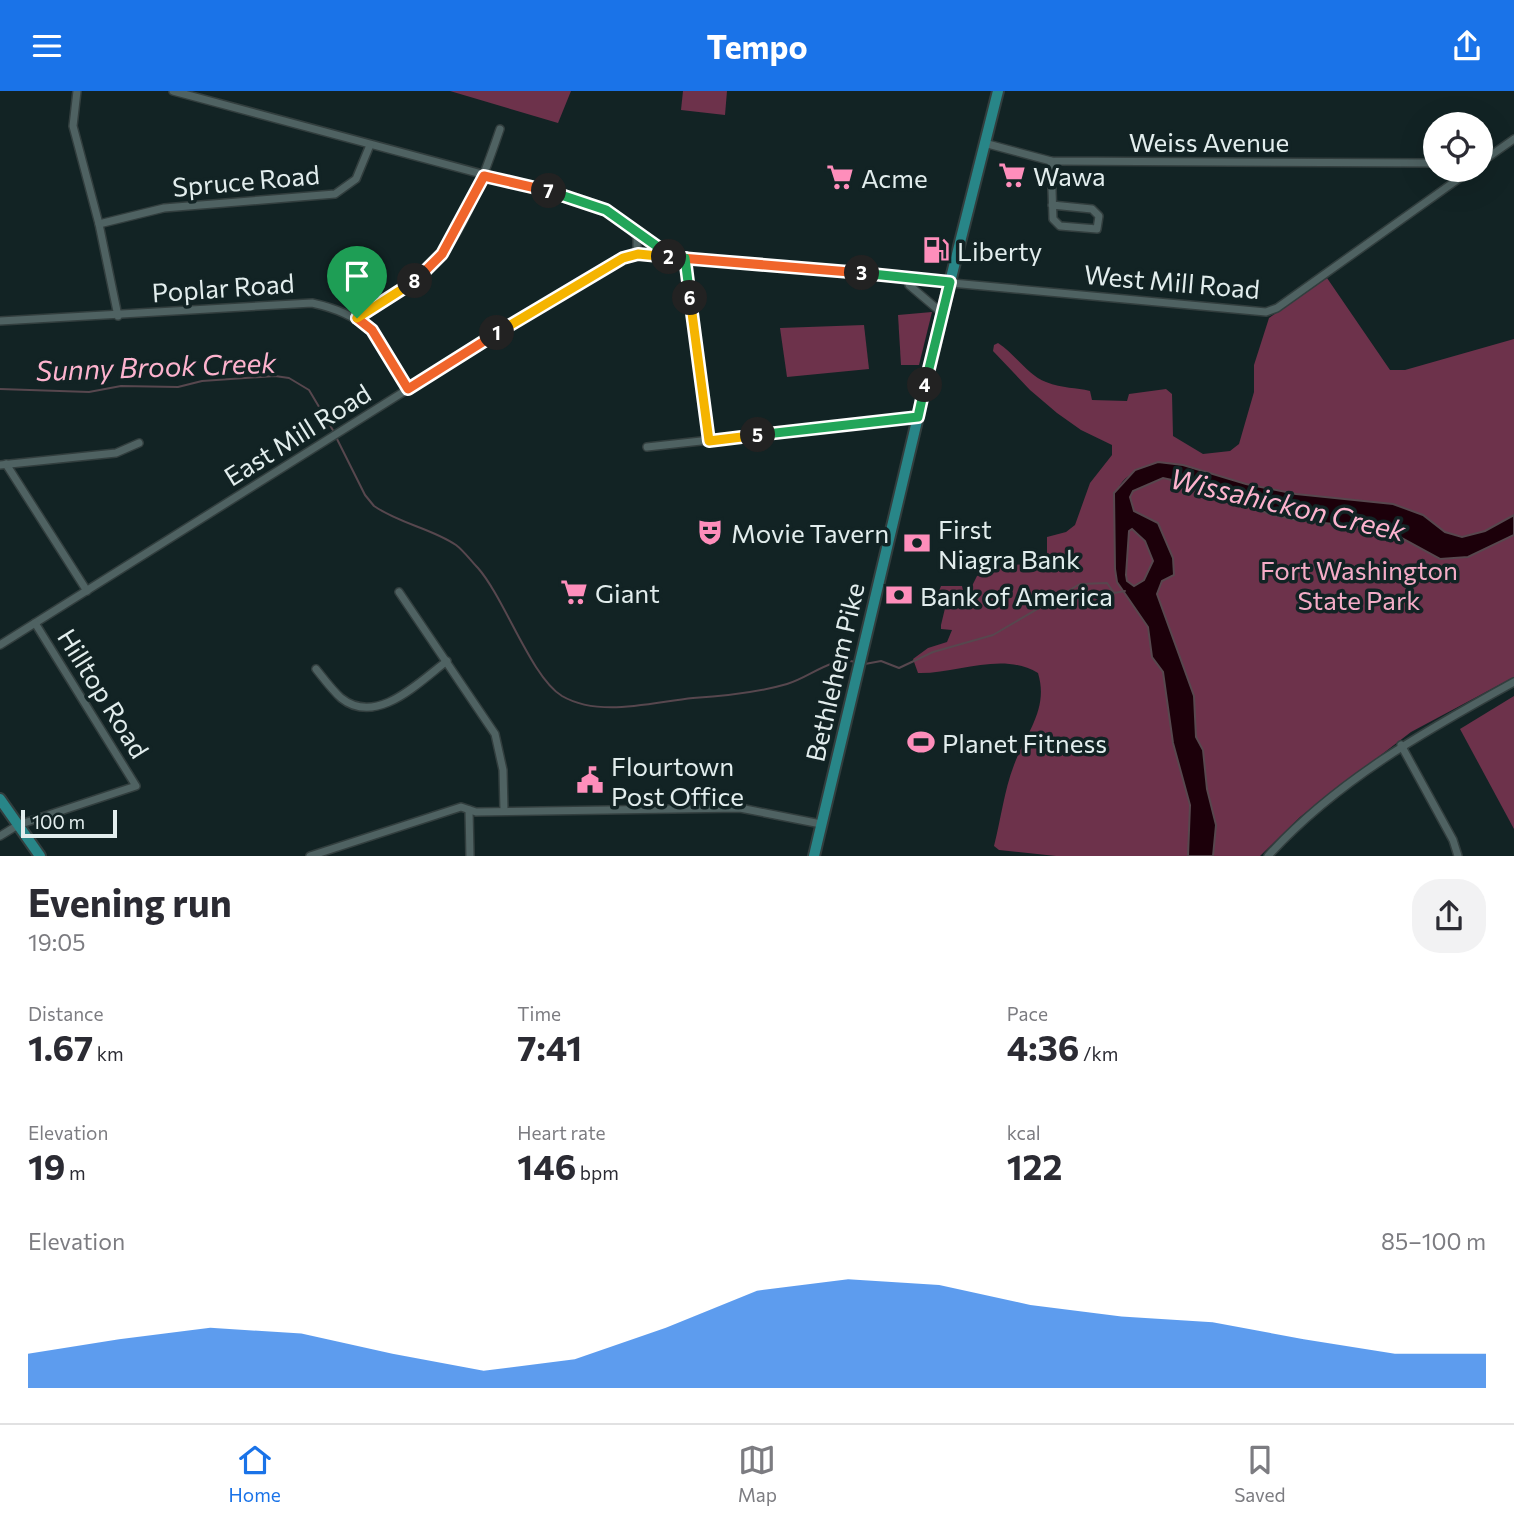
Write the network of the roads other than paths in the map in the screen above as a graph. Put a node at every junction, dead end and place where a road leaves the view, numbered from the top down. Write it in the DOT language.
graph roads {
  1 [pos="77,91"];
  2 [pos="173,91"];
  3 [pos="998,91"];
  4 [pos="500,129"];
  5 [pos="1514,139"];
  6 [pos="984,143"];
  7 [pos="369,145"];
  8 [pos="1493,154"];
  9 [pos="1051,161"];
  10 [pos="1423,163"];
  11 [pos="484,176"];
  12 [pos="1454,182"];
  13 [pos="1052,205"];
  14 [pos="626,223"];
  15 [pos="99,224"];
  16 [pos="638,254"];
  17 [pos="672,257"];
  18 [pos="685,258"];
  19 [pos="910,278"];
  20 [pos="950,282"];
  21 [pos="942,313"];
  22 [pos="118,316"];
  23 [pos="357,318"];
  24 [pos="0,321"];
  25 [pos="408,389"];
  26 [pos="918,417"];
  27 [pos="709,441"];
  28 [pos="139,443"];
  29 [pos="647,447"];
  30 [pos="3,465"];
  31 [pos="87,591"];
  32 [pos="399,592"];
  33 [pos="35,623"];
  34 [pos="0,645"];
  35 [pos="447,661"];
  36 [pos="316,669"];
  37 [pos="1514,682"];
  38 [pos="1401,745"];
  39 [pos="0,799"];
  40 [pos="469,810"];
  41 [pos="504,810"];
  42 [pos="821,824"];
  43 [pos="18,825"];
  44 [pos="0,836"];
  45 [pos="40,856"];
  46 [pos="310,856"];
  47 [pos="470,856"];
  48 [pos="814,856"];
  49 [pos="1268,856"];
  50 [pos="1458,856"];
  1 -- 15 [label="street"];
  2 -- 7 [label="street"];
  3 -- 6 [label="main road, Bethlehem Pike"];
  4 -- 11 [label="street"];
  5 -- 8 [label="street"];
  6 -- 9 [label="street, Weiss Avenue"];
  6 -- 20 [label="main road, Bethlehem Pike"];
  7 -- 11 [label="street"];
  7 -- 15 [label="street, Spruce Road"];
  9 -- 10 [label="street, Weiss Avenue"];
  9 -- 13 [label="street"];
  11 -- 14 [label="street"];
  11 -- 23 [label="street"];
  12 -- 20 [label="street, West Mill Road"];
  13 -- 13 [label="street"];
  14 -- 16 [label="street"];
  14 -- 17 [label="street"];
  15 -- 22 [label="street"];
  16 -- 17 [label="street, East Mill Road"];
  16 -- 25 [label="street, East Mill Road"];
  17 -- 18 [label="street, East Mill Road"];
  18 -- 19 [label="street, East Mill Road"];
  18 -- 27 [label="street"];
  19 -- 20 [label="street, West Mill Road"];
  19 -- 21 [label="street"];
  20 -- 21 [label="main road, Bethlehem Pike"];
  21 -- 26 [label="main road, Bethlehem Pike"];
  22 -- 23 [label="street, Poplar Road"];
  22 -- 24 [label="street, Poplar Road"];
  23 -- 25 [label="street, Poplar Road"];
  25 -- 31 [label="street, East Mill Road"];
  26 -- 27 [label="street"];
  26 -- 42 [label="main road, Bethlehem Pike"];
  27 -- 29 [label="street"];
  28 -- 30 [label="street"];
  30 -- 31 [label="street"];
  31 -- 33 [label="street, East Mill Road"];
  32 -- 35 [label="street"];
  33 -- 34 [label="street, East Mill Road"];
  33 -- 43 [label="street, Hilltop Road"];
  35 -- 36 [label="street"];
  35 -- 41 [label="street"];
  37 -- 38 [label="street"];
  38 -- 49 [label="street"];
  38 -- 50 [label="street"];
  39 -- 43 [label="main road"];
  40 -- 41 [label="street"];
  40 -- 46 [label="street"];
  40 -- 47 [label="street"];
  41 -- 42 [label="street"];
  42 -- 48 [label="main road, Bethlehem Pike"];
  43 -- 44 [label="street"];
  43 -- 45 [label="main road"];
}
